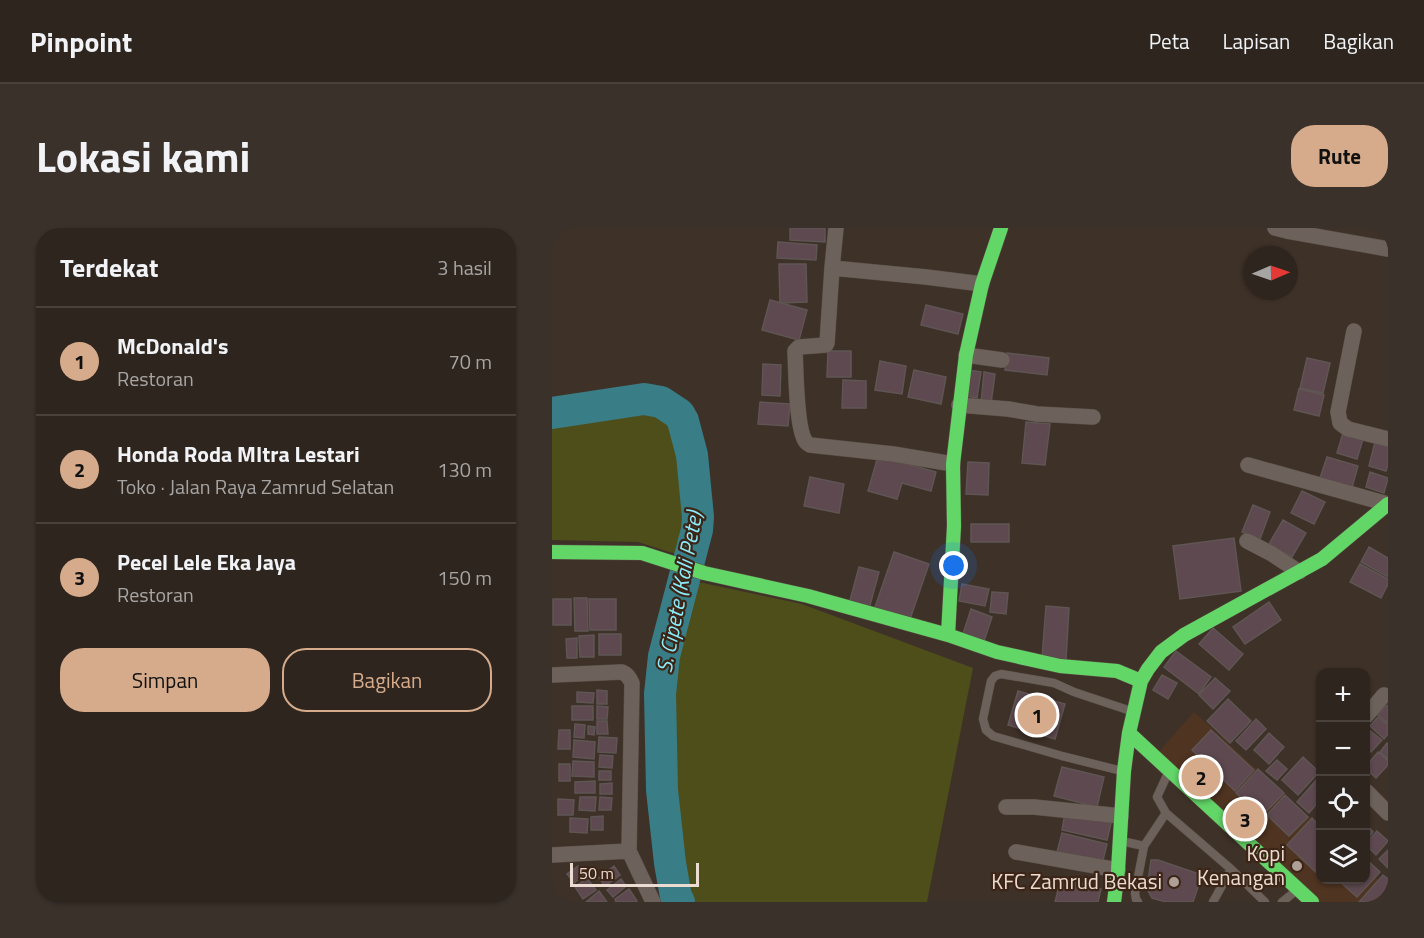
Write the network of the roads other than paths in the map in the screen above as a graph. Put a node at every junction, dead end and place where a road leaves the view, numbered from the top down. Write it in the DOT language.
graph roads {
  1 [pos="836,228"];
  2 [pos="1001,228"];
  3 [pos="1275,228"];
  4 [pos="1388,249"];
  5 [pos="831,268"];
  6 [pos="982,284"];
  7 [pos="1354,331"];
  8 [pos="966,355"];
  9 [pos="1002,360"];
  10 [pos="959,405"];
  11 [pos="1093,417"];
  12 [pos="1388,439"];
  13 [pos="953,464"];
  14 [pos="1248,465"];
  15 [pos="1388,504"];
  16 [pos="1247,541"];
  17 [pos="552,552"];
  18 [pos="1299,572"];
  19 [pos="948,635"];
  20 [pos="552,675"];
  21 [pos="1141,681"];
  22 [pos="1384,695"];
  23 [pos="1370,710"];
  24 [pos="1133,712"];
  25 [pos="1129,733"];
  26 [pos="1170,770"];
  27 [pos="1124,771"];
  28 [pos="1370,796"];
  29 [pos="1006,807"];
  30 [pos="1166,813"];
  31 [pos="1388,813"];
  32 [pos="1121,816"];
  33 [pos="1120,841"];
  34 [pos="1144,846"];
  35 [pos="629,851"];
  36 [pos="1016,852"];
  37 [pos="552,855"];
  38 [pos="1231,869"];
  39 [pos="1118,870"];
  40 [pos="1298,889"];
  41 [pos="653,902"];
  42 [pos="1114,902"];
  43 [pos="1138,902"];
  44 [pos="1213,902"];
  45 [pos="1265,902"];
  46 [pos="1282,902"];
  47 [pos="1312,902"];
  1 -- 5 [label="street"];
  2 -- 6 [label="street"];
  3 -- 4 [label="street"];
  5 -- 6 [label="street"];
  5 -- 13 [label="street"];
  6 -- 8 [label="street"];
  7 -- 12 [label="street"];
  8 -- 9 [label="street"];
  8 -- 10 [label="street"];
  10 -- 11 [label="street"];
  10 -- 13 [label="street"];
  13 -- 19 [label="street"];
  14 -- 15 [label="street"];
  15 -- 18 [label="street"];
  16 -- 18 [label="street"];
  17 -- 19 [label="street"];
  18 -- 21 [label="street"];
  19 -- 21 [label="street"];
  20 -- 35 [label="street"];
  21 -- 24 [label="street"];
  22 -- 23 [label="street"];
  24 -- 25 [label="street"];
  24 -- 27 [label="lane"];
  25 -- 26 [label="street"];
  25 -- 27 [label="street"];
  26 -- 30 [label="lane"];
  26 -- 40 [label="street"];
  27 -- 32 [label="street"];
  28 -- 31 [label="street"];
  29 -- 32 [label="street"];
  30 -- 34 [label="lane"];
  30 -- 38 [label="lane"];
  32 -- 33 [label="street"];
  33 -- 34 [label="lane"];
  33 -- 39 [label="street"];
  34 -- 43 [label="lane"];
  35 -- 37 [label="street"];
  35 -- 41 [label="street"];
  36 -- 39 [label="street"];
  38 -- 44 [label="lane"];
  38 -- 45 [label="lane"];
  39 -- 42 [label="street"];
  40 -- 46 [label="lane"];
  40 -- 47 [label="street"];
}
